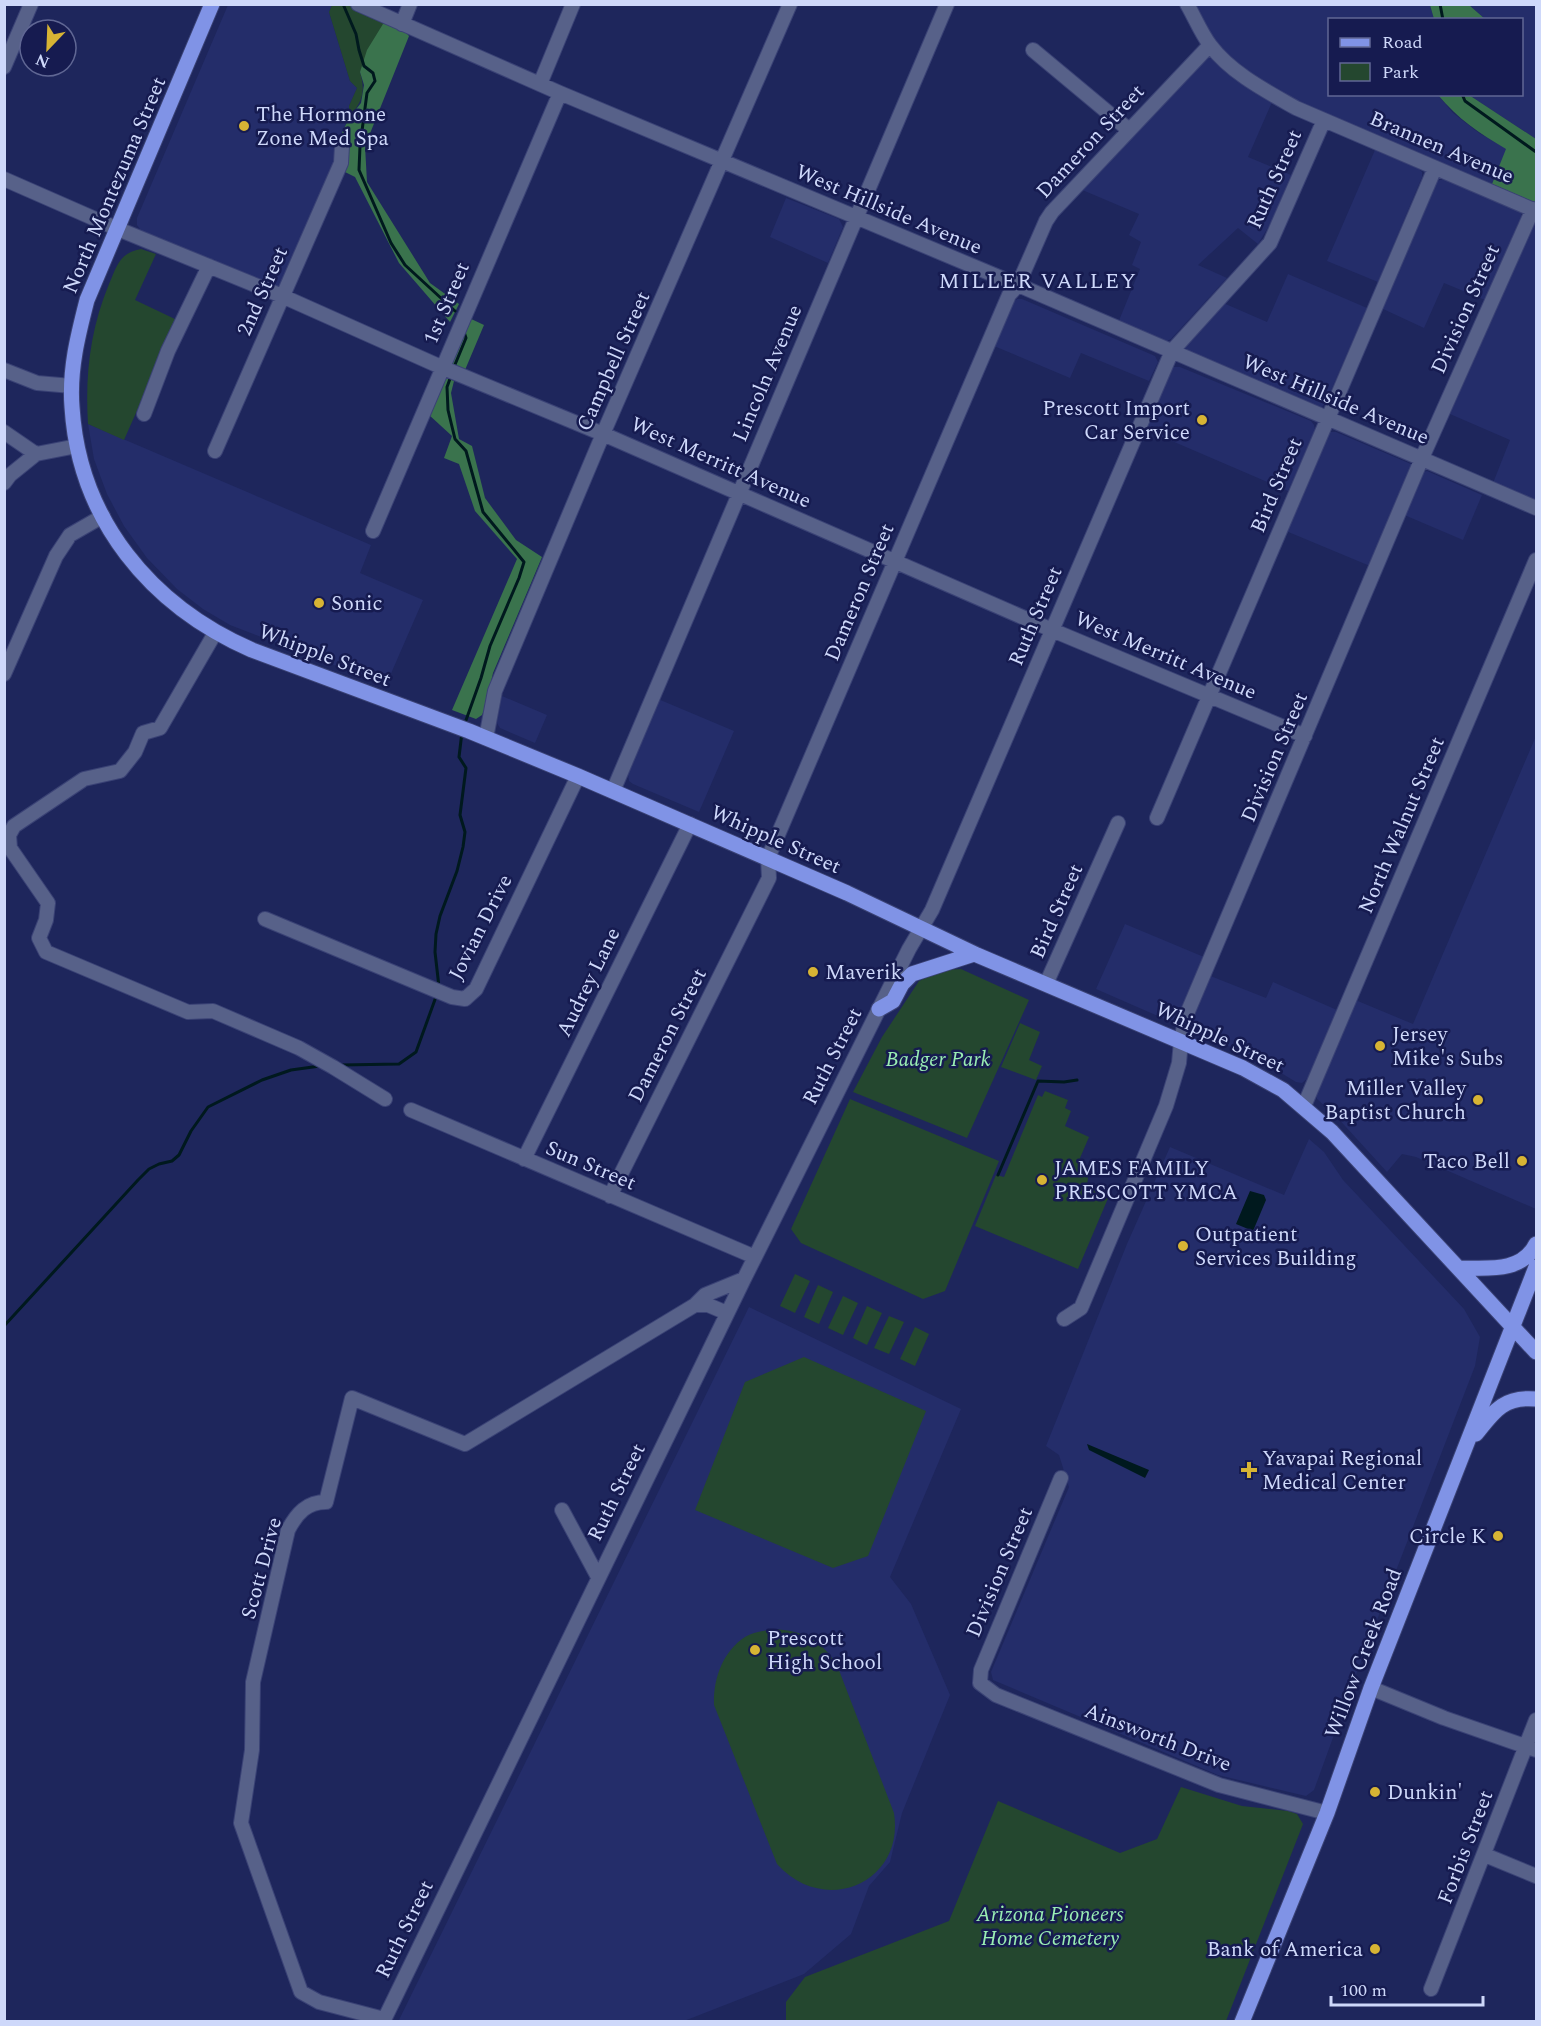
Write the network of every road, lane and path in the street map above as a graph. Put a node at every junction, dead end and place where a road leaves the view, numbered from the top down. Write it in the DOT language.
graph roads {
  1 [pos="31,4"];
  2 [pos="212,4"];
  3 [pos="358,4"];
  4 [pos="410,4"];
  5 [pos="573,4"];
  6 [pos="790,4"];
  7 [pos="947,4"];
  8 [pos="1187,4"];
  9 [pos="402,24"];
  10 [pos="1210,45"];
  11 [pos="1033,50"];
  12 [pos="4,67"];
  13 [pos="540,84"];
  14 [pos="560,93"];
  15 [pos="1324,120"];
  16 [pos="1129,130"];
  17 [pos="342,146"];
  18 [pos="723,161"];
  19 [pos="1435,168"];
  20 [pos="4,179"];
  21 [pos="1534,210"];
  22 [pos="857,219"];
  23 [pos="118,229"];
  24 [pos="209,266"];
  25 [pos="1018,285"];
  26 [pos="282,296"];
  27 [pos="1172,351"];
  28 [pos="443,368"];
  29 [pos="4,370"];
  30 [pos="72,386"];
  31 [pos="144,414"];
  32 [pos="1327,419"];
  33 [pos="4,432"];
  34 [pos="603,434"];
  35 [pos="77,446"];
  36 [pos="215,451"];
  37 [pos="36,454"];
  38 [pos="1422,458"];
  39 [pos="4,483"];
  40 [pos="738,493"];
  41 [pos="1536,508"];
  42 [pos="103,516"];
  43 [pos="373,531"];
  44 [pos="1536,560"];
  45 [pos="896,561"];
  46 [pos="1052,630"];
  47 [pos="215,633"];
  48 [pos="4,674"];
  49 [pos="1210,695"];
  50 [pos="1305,736"];
  51 [pos="486,738"];
  52 [pos="578,776"];
  53 [pos="613,791"];
  54 [pos="1157,819"];
  55 [pos="1118,823"];
  56 [pos="690,824"];
  57 [pos="768,858"];
  58 [pos="265,919"];
  59 [pos="921,928"];
  60 [pos="974,954"];
  61 [pos="1046,984"];
  62 [pos="879,1009"];
  63 [pos="1181,1041"];
  64 [pos="385,1099"];
  65 [pos="1304,1106"];
  66 [pos="411,1110"];
  67 [pos="524,1159"];
  68 [pos="610,1196"];
  69 [pos="1536,1244"];
  70 [pos="755,1257"];
  71 [pos="1536,1267"];
  72 [pos="1460,1268"];
  73 [pos="744,1279"];
  74 [pos="695,1305"];
  75 [pos="727,1313"];
  76 [pos="1064,1319"];
  77 [pos="1514,1326"];
  78 [pos="1536,1352"];
  79 [pos="1536,1399"];
  80 [pos="1468,1443"];
  81 [pos="1061,1478"];
  82 [pos="562,1510"];
  83 [pos="598,1577"];
  84 [pos="980,1683"];
  85 [pos="1371,1688"];
  86 [pos="1536,1720"];
  87 [pos="1531,1748"];
  88 [pos="1327,1813"];
  89 [pos="1485,1855"];
  90 [pos="1536,1876"];
  91 [pos="1431,1989"];
  92 [pos="383,2020"];
  93 [pos="1242,2022"];
  1 -- 12 [label="street"];
  2 -- 23 [label="main road, North Montezuma Street"];
  3 -- 9 [label="street, West Hillside Avenue"];
  4 -- 9 [label="street"];
  5 -- 13 [label="street"];
  6 -- 18 [label="street, Campbell Street"];
  7 -- 22 [label="street, Lincoln Avenue"];
  8 -- 10 [label="street, Brannen Avenue"];
  9 -- 13 [label="street, West Hillside Avenue"];
  10 -- 15 [label="street, Brannen Avenue"];
  10 -- 16 [label="street, Dameron Street"];
  11 -- 16 [label="street"];
  13 -- 14 [label="street, West Hillside Avenue"];
  14 -- 18 [label="street, West Hillside Avenue"];
  14 -- 28 [label="street, 1st Street"];
  15 -- 19 [label="street, Brannen Avenue"];
  15 -- 27 [label="street, Ruth Street"];
  16 -- 25 [label="street, Dameron Street"];
  17 -- 26 [label="street, 2nd Street"];
  18 -- 22 [label="street, West Hillside Avenue"];
  18 -- 34 [label="street, Campbell Street"];
  19 -- 21 [label="street, Brannen Avenue"];
  19 -- 32 [label="street, Bird Street"];
  20 -- 23 [label="street, West Merritt Avenue"];
  21 -- 38 [label="street, Division Street"];
  22 -- 25 [label="street, West Hillside Avenue"];
  22 -- 40 [label="street, Lincoln Avenue"];
  23 -- 24 [label="street, West Merritt Avenue"];
  23 -- 30 [label="main road, North Montezuma Street"];
  24 -- 26 [label="street, West Merritt Avenue"];
  24 -- 31 [label="street"];
  25 -- 27 [label="street, West Hillside Avenue"];
  25 -- 45 [label="street, Dameron Street"];
  26 -- 28 [label="street, West Merritt Avenue"];
  26 -- 36 [label="street, 2nd Street"];
  27 -- 32 [label="street, West Hillside Avenue"];
  27 -- 46 [label="street, Ruth Street"];
  28 -- 34 [label="street, West Merritt Avenue"];
  28 -- 43 [label="street, 1st Street"];
  29 -- 30 [label="street"];
  30 -- 35 [label="main road, Whipple Street"];
  32 -- 38 [label="street, West Hillside Avenue"];
  32 -- 49 [label="street, Bird Street"];
  33 -- 37 [label="street"];
  34 -- 40 [label="street, West Merritt Avenue"];
  34 -- 51 [label="street, Campbell Street"];
  35 -- 37 [label="street"];
  35 -- 42 [label="main road, Whipple Street"];
  37 -- 39 [label="street"];
  38 -- 41 [label="street, West Hillside Avenue"];
  38 -- 50 [label="street, Division Street"];
  40 -- 45 [label="street, West Merritt Avenue"];
  40 -- 53 [label="street, Lincoln Avenue"];
  42 -- 47 [label="main road, Whipple Street"];
  42 -- 48 [label="street"];
  44 -- 65 [label="street, North Walnut Street"];
  45 -- 46 [label="street, West Merritt Avenue"];
  45 -- 57 [label="street, Dameron Street"];
  46 -- 49 [label="street, West Merritt Avenue"];
  46 -- 59 [label="street, Ruth Street"];
  47 -- 51 [label="main road, Whipple Street"];
  47 -- 64 [label="street"];
  49 -- 50 [label="street, West Merritt Avenue"];
  49 -- 54 [label="street, Bird Street"];
  50 -- 63 [label="street, Division Street"];
  51 -- 52 [label="main road, Whipple Street"];
  52 -- 53 [label="main road, Whipple Street"];
  52 -- 58 [label="street, Jovian Drive"];
  53 -- 56 [label="main road, Whipple Street"];
  55 -- 61 [label="street, Bird Street"];
  56 -- 57 [label="main road, Whipple Street"];
  56 -- 67 [label="street, Audrey Lane"];
  57 -- 59 [label="main road, Whipple Street"];
  57 -- 68 [label="street, Dameron Street"];
  59 -- 60 [label="main road, Whipple Street"];
  59 -- 62 [label="street, Ruth Street"];
  60 -- 61 [label="main road, Whipple Street"];
  60 -- 62 [label="main road"];
  61 -- 63 [label="main road, Whipple Street"];
  62 -- 70 [label="street, Ruth Street"];
  63 -- 65 [label="main road, Whipple Street"];
  63 -- 76 [label="street, Division Street"];
  65 -- 72 [label="main road, Whipple Street"];
  66 -- 67 [label="street, Sun Street"];
  67 -- 68 [label="street, Sun Street"];
  68 -- 70 [label="street, Sun Street"];
  69 -- 72 [label="main road"];
  70 -- 73 [label="street, Ruth Street"];
  71 -- 77 [label="main road, Willow Creek Road"];
  72 -- 77 [label="main road, Whipple Street"];
  73 -- 74 [label="street, Scott Drive"];
  73 -- 75 [label="street, Ruth Street"];
  74 -- 75 [label="street"];
  74 -- 92 [label="street, Scott Drive"];
  75 -- 83 [label="street, Ruth Street"];
  77 -- 78 [label="main road, Whipple Street"];
  77 -- 80 [label="main road, Willow Creek Road"];
  79 -- 80 [label="main road"];
  80 -- 85 [label="main road, Willow Creek Road"];
  81 -- 84 [label="street, Division Street"];
  82 -- 83 [label="street"];
  83 -- 92 [label="street, Ruth Street"];
  84 -- 88 [label="street, Ainsworth Drive"];
  85 -- 87 [label="street"];
  85 -- 88 [label="main road, Willow Creek Road"];
  86 -- 87 [label="street, Forbis Street"];
  87 -- 89 [label="street, Forbis Street"];
  88 -- 93 [label="main road, Willow Creek Road"];
  89 -- 90 [label="street"];
  89 -- 91 [label="street, Forbis Street"];
}
